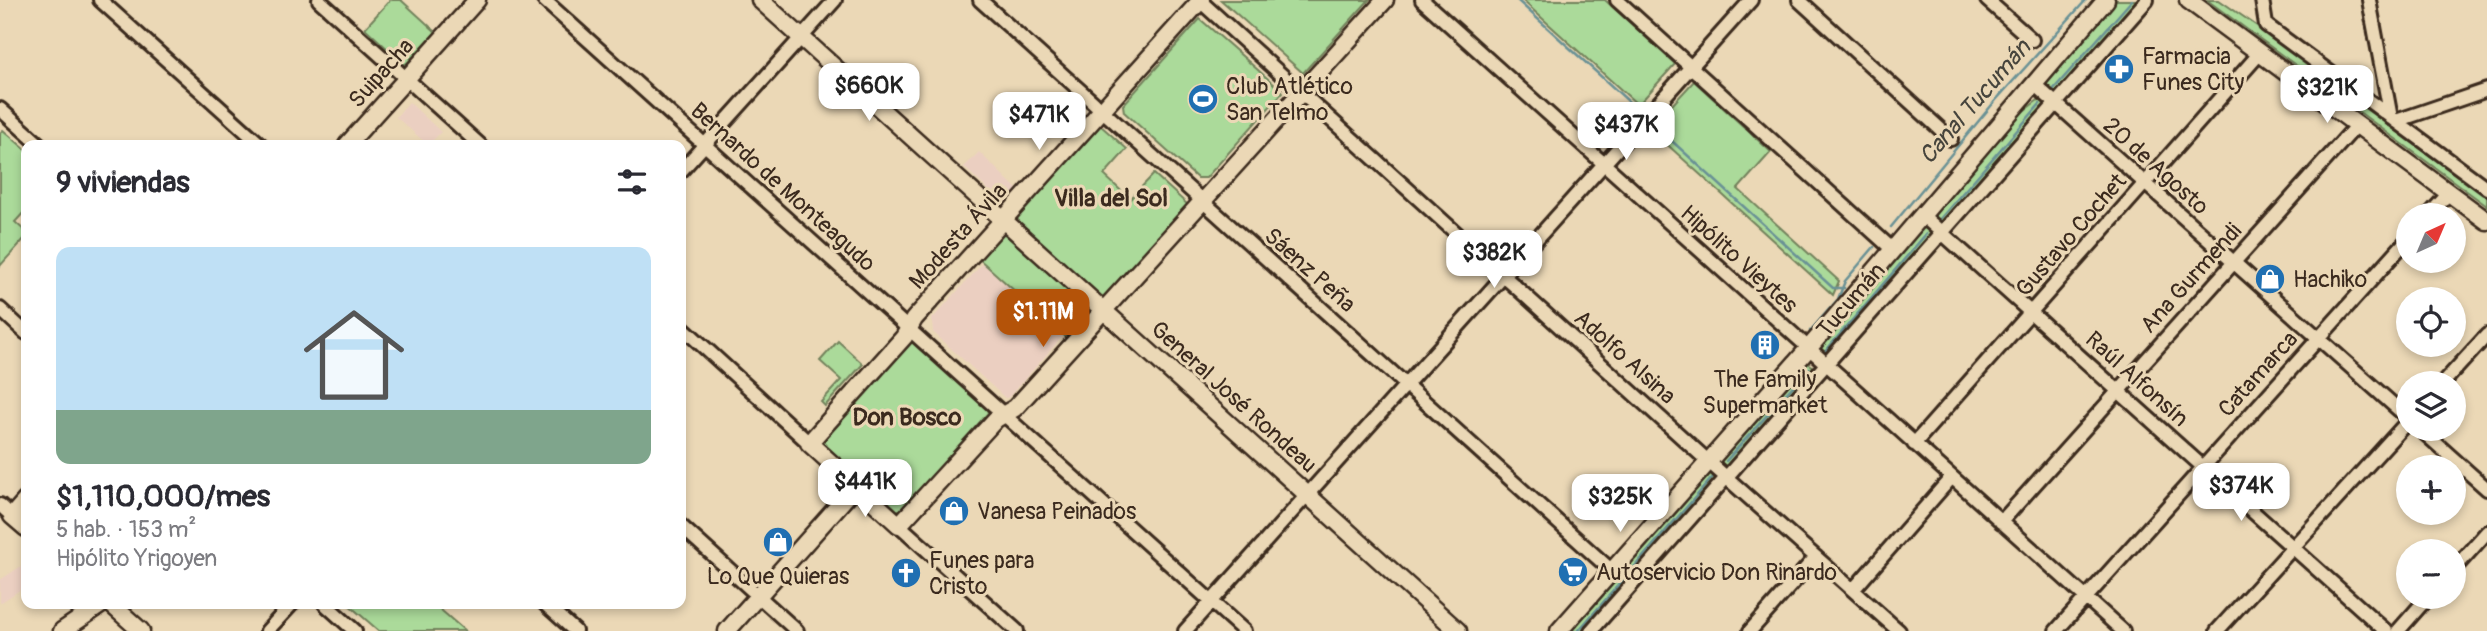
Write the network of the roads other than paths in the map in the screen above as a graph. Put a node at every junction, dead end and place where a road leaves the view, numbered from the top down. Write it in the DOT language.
graph roads {
  1 [pos="100,0"];
  2 [pos="319,0"];
  3 [pos="477,0"];
  4 [pos="544,0"];
  5 [pos="760,0"];
  6 [pos="835,0"];
  7 [pos="979,0"];
  8 [pos="1200,0"];
  9 [pos="1385,0"];
  10 [pos="1422,0"];
  11 [pos="1617,0"];
  12 [pos="1751,0"];
  13 [pos="1799,0"];
  14 [pos="1987,0"];
  15 [pos="2106,0"];
  16 [pos="2147,0"];
  17 [pos="2188,0"];
  18 [pos="2262,0"];
  19 [pos="2369,0"];
  20 [pos="801,37"];
  21 [pos="2032,40"];
  22 [pos="2260,53"];
  23 [pos="1691,67"];
  24 [pos="406,79"];
  25 [pos="2034,84"];
  26 [pos="2487,90"];
  27 [pos="1301,92"];
  28 [pos="2055,104"];
  29 [pos="0,109"];
  30 [pos="1102,110"];
  31 [pos="2394,120"];
  32 [pos="2357,125"];
  33 [pos="1951,139"];
  34 [pos="34,140"];
  35 [pos="255,140"];
  36 [pos="351,140"];
  37 [pos="474,140"];
  38 [pos="705,145"];
  39 [pos="1604,164"];
  40 [pos="686,166"];
  41 [pos="2145,184"];
  42 [pos="2487,188"];
  43 [pos="2449,193"];
  44 [pos="1203,201"];
  45 [pos="2440,203"];
  46 [pos="1922,215"];
  47 [pos="1003,219"];
  48 [pos="2487,221"];
  49 [pos="1941,232"];
  50 [pos="1892,249"];
  51 [pos="2396,252"];
  52 [pos="2233,262"];
  53 [pos="1504,276"];
  54 [pos="0,309"];
  55 [pos="1104,311"];
  56 [pos="2031,313"];
  57 [pos="21,328"];
  58 [pos="908,328"];
  59 [pos="686,331"];
  60 [pos="2487,335"];
  61 [pos="2318,338"];
  62 [pos="1808,349"];
  63 [pos="1824,364"];
  64 [pos="2454,371"];
  65 [pos="1406,384"];
  66 [pos="2119,391"];
  67 [pos="2396,409"];
  68 [pos="1004,414"];
  69 [pos="2396,433"];
  70 [pos="2433,441"];
  71 [pos="809,443"];
  72 [pos="1914,444"];
  73 [pos="1709,462"];
  74 [pos="2203,467"];
  75 [pos="1727,478"];
  76 [pos="1951,478"];
  77 [pos="856,486"];
  78 [pos="2487,489"];
  79 [pos="1308,494"];
  80 [pos="6,510"];
  81 [pos="2001,522"];
  82 [pos="21,524"];
  83 [pos="899,525"];
  84 [pos="686,531"];
  85 [pos="2487,532"];
  86 [pos="2293,548"];
  87 [pos="2466,556"];
  88 [pos="1816,557"];
  89 [pos="1612,570"];
  90 [pos="1853,590"];
  91 [pos="758,596"];
  92 [pos="2085,598"];
  93 [pos="1211,601"];
  94 [pos="95,609"];
  95 [pos="117,609"];
  96 [pos="287,609"];
  97 [pos="331,609"];
  98 [pos="551,609"];
  99 [pos="2417,609"];
  100 [pos="62,631"];
  101 [pos="141,631"];
  102 [pos="267,631"];
  103 [pos="355,631"];
  104 [pos="575,631"];
  105 [pos="727,631"];
  106 [pos="797,631"];
  107 [pos="1017,631"];
  108 [pos="1185,631"];
  109 [pos="1244,631"];
  110 [pos="1458,631"];
  111 [pos="1559,631"];
  112 [pos="1591,631"];
  113 [pos="1750,631"];
  114 [pos="1898,631"];
  115 [pos="2056,631"];
  116 [pos="2123,631"];
  117 [pos="2217,631"];
  118 [pos="2386,631"];
  119 [pos="2398,631"];
  1 -- 35 [label="street"];
  2 -- 24 [label="street"];
  3 -- 24 [label="street, Suipacha"];
  4 -- 38 [label="street, Bernardo de Monteagudo"];
  5 -- 20 [label="street, General José Rondeau"];
  6 -- 20 [label="street"];
  7 -- 30 [label="street, Sáenz Peña"];
  8 -- 27 [label="street, Adolfo Alsina"];
  8 -- 30 [label="street, Modesta Ávila"];
  9 -- 27 [label="street"];
  10 -- 39 [label="street, Hipólito Vieytes"];
  11 -- 23 [label="street"];
  12 -- 23 [label="street"];
  13 -- 33 [label="street"];
  14 -- 21 [label="street"];
  15 -- 25 [label="street, Tucumán"];
  16 -- 28 [label="street, Tucumán"];
  17 -- 22 [label="street"];
  18 -- 31 [label="street"];
  19 -- 31 [label="street"];
  20 -- 38 [label="street"];
  20 -- 47 [label="street, General José Rondeau"];
  22 -- 32 [label="street"];
  22 -- 41 [label="street, Gustavo Cochet"];
  23 -- 39 [label="street"];
  23 -- 50 [label="street"];
  24 -- 36 [label="street, Suipacha"];
  24 -- 37 [label="street"];
  25 -- 28 [label="street, 20 de Agosto"];
  25 -- 46 [label="street, Tucumán"];
  26 -- 31 [label="street"];
  27 -- 44 [label="street"];
  27 -- 53 [label="street, Adolfo Alsina"];
  28 -- 41 [label="street, 20 de Agosto"];
  28 -- 49 [label="street, Tucumán"];
  29 -- 34 [label="street"];
  30 -- 44 [label="street, Sáenz Peña"];
  30 -- 47 [label="street, Modesta Ávila"];
  31 -- 42 [label="street"];
  32 -- 43 [label="street"];
  32 -- 52 [label="street, Ana Gurmendi"];
  38 -- 40 [label="street"];
  38 -- 58 [label="street, Bernardo de Monteagudo"];
  39 -- 53 [label="street"];
  39 -- 62 [label="street, Hipólito Vieytes"];
  41 -- 52 [label="street, 20 de Agosto"];
  41 -- 56 [label="street, Gustavo Cochet"];
  43 -- 45 [label="street"];
  43 -- 48 [label="street"];
  44 -- 55 [label="street"];
  44 -- 65 [label="street, Sáenz Peña"];
  46 -- 49 [label="street, Raúl Alfonsín"];
  46 -- 50 [label="street, Tucumán"];
  47 -- 55 [label="street, General José Rondeau"];
  47 -- 58 [label="street, Modesta Ávila"];
  49 -- 56 [label="street, Raúl Alfonsín"];
  49 -- 63 [label="street, Tucumán"];
  50 -- 62 [label="street, Tucumán"];
  51 -- 61 [label="street, Catamarca"];
  52 -- 61 [label="street, 20 de Agosto"];
  52 -- 66 [label="street, Ana Gurmendi"];
  53 -- 65 [label="street"];
  53 -- 73 [label="street, Adolfo Alsina"];
  54 -- 57 [label="street"];
  55 -- 68 [label="street"];
  55 -- 79 [label="street, General José Rondeau"];
  56 -- 66 [label="street, Raúl Alfonsín"];
  56 -- 72 [label="street, Gustavo Cochet"];
  58 -- 68 [label="street, Bernardo de Monteagudo"];
  58 -- 71 [label="street, Modesta Ávila"];
  59 -- 71 [label="street"];
  60 -- 64 [label="street"];
  61 -- 67 [label="street, 20 de Agosto"];
  61 -- 74 [label="street, Catamarca"];
  62 -- 63 [label="street, Hipólito Vieytes"];
  62 -- 73 [label="street, Tucumán"];
  63 -- 72 [label="street, Hipólito Vieytes"];
  63 -- 75 [label="street, Tucumán"];
  65 -- 79 [label="street"];
  65 -- 89 [label="street, Sáenz Peña"];
  66 -- 74 [label="street, Raúl Alfonsín"];
  66 -- 81 [label="street, Ana Gurmendi"];
  68 -- 83 [label="street"];
  68 -- 93 [label="street, Bernardo de Monteagudo"];
  69 -- 86 [label="street"];
  70 -- 78 [label="street"];
  71 -- 77 [label="street"];
  72 -- 76 [label="street, Hipólito Vieytes"];
  73 -- 75 [label="street, Adolfo Alsina"];
  73 -- 89 [label="street, Tucumán"];
  74 -- 86 [label="street, Raúl Alfonsín"];
  74 -- 92 [label="street, Catamarca"];
  75 -- 88 [label="street, Adolfo Alsina"];
  75 -- 112 [label="street, Tucumán"];
  76 -- 81 [label="street, Hipólito Vieytes"];
  76 -- 90 [label="street"];
  77 -- 83 [label="street"];
  77 -- 91 [label="street"];
  79 -- 93 [label="street"];
  79 -- 110 [label="street, General José Rondeau"];
  80 -- 82 [label="street"];
  81 -- 92 [label="street, Hipólito Vieytes"];
  83 -- 107 [label="street"];
  84 -- 91 [label="street"];
  85 -- 87 [label="street"];
  86 -- 117 [label="street"];
  86 -- 118 [label="street, Raúl Alfonsín"];
  88 -- 90 [label="street, Adolfo Alsina"];
  88 -- 113 [label="street"];
  89 -- 111 [label="street, Tucumán"];
  90 -- 114 [label="street, Adolfo Alsina"];
  91 -- 105 [label="street"];
  91 -- 106 [label="street"];
  92 -- 115 [label="street, Catamarca"];
  92 -- 116 [label="street, Hipólito Vieytes"];
  93 -- 108 [label="street"];
  93 -- 109 [label="street, Bernardo de Monteagudo"];
  94 -- 100 [label="street"];
  95 -- 101 [label="street"];
  96 -- 102 [label="street"];
  97 -- 103 [label="street"];
  98 -- 104 [label="street"];
  99 -- 119 [label="street"];
}
